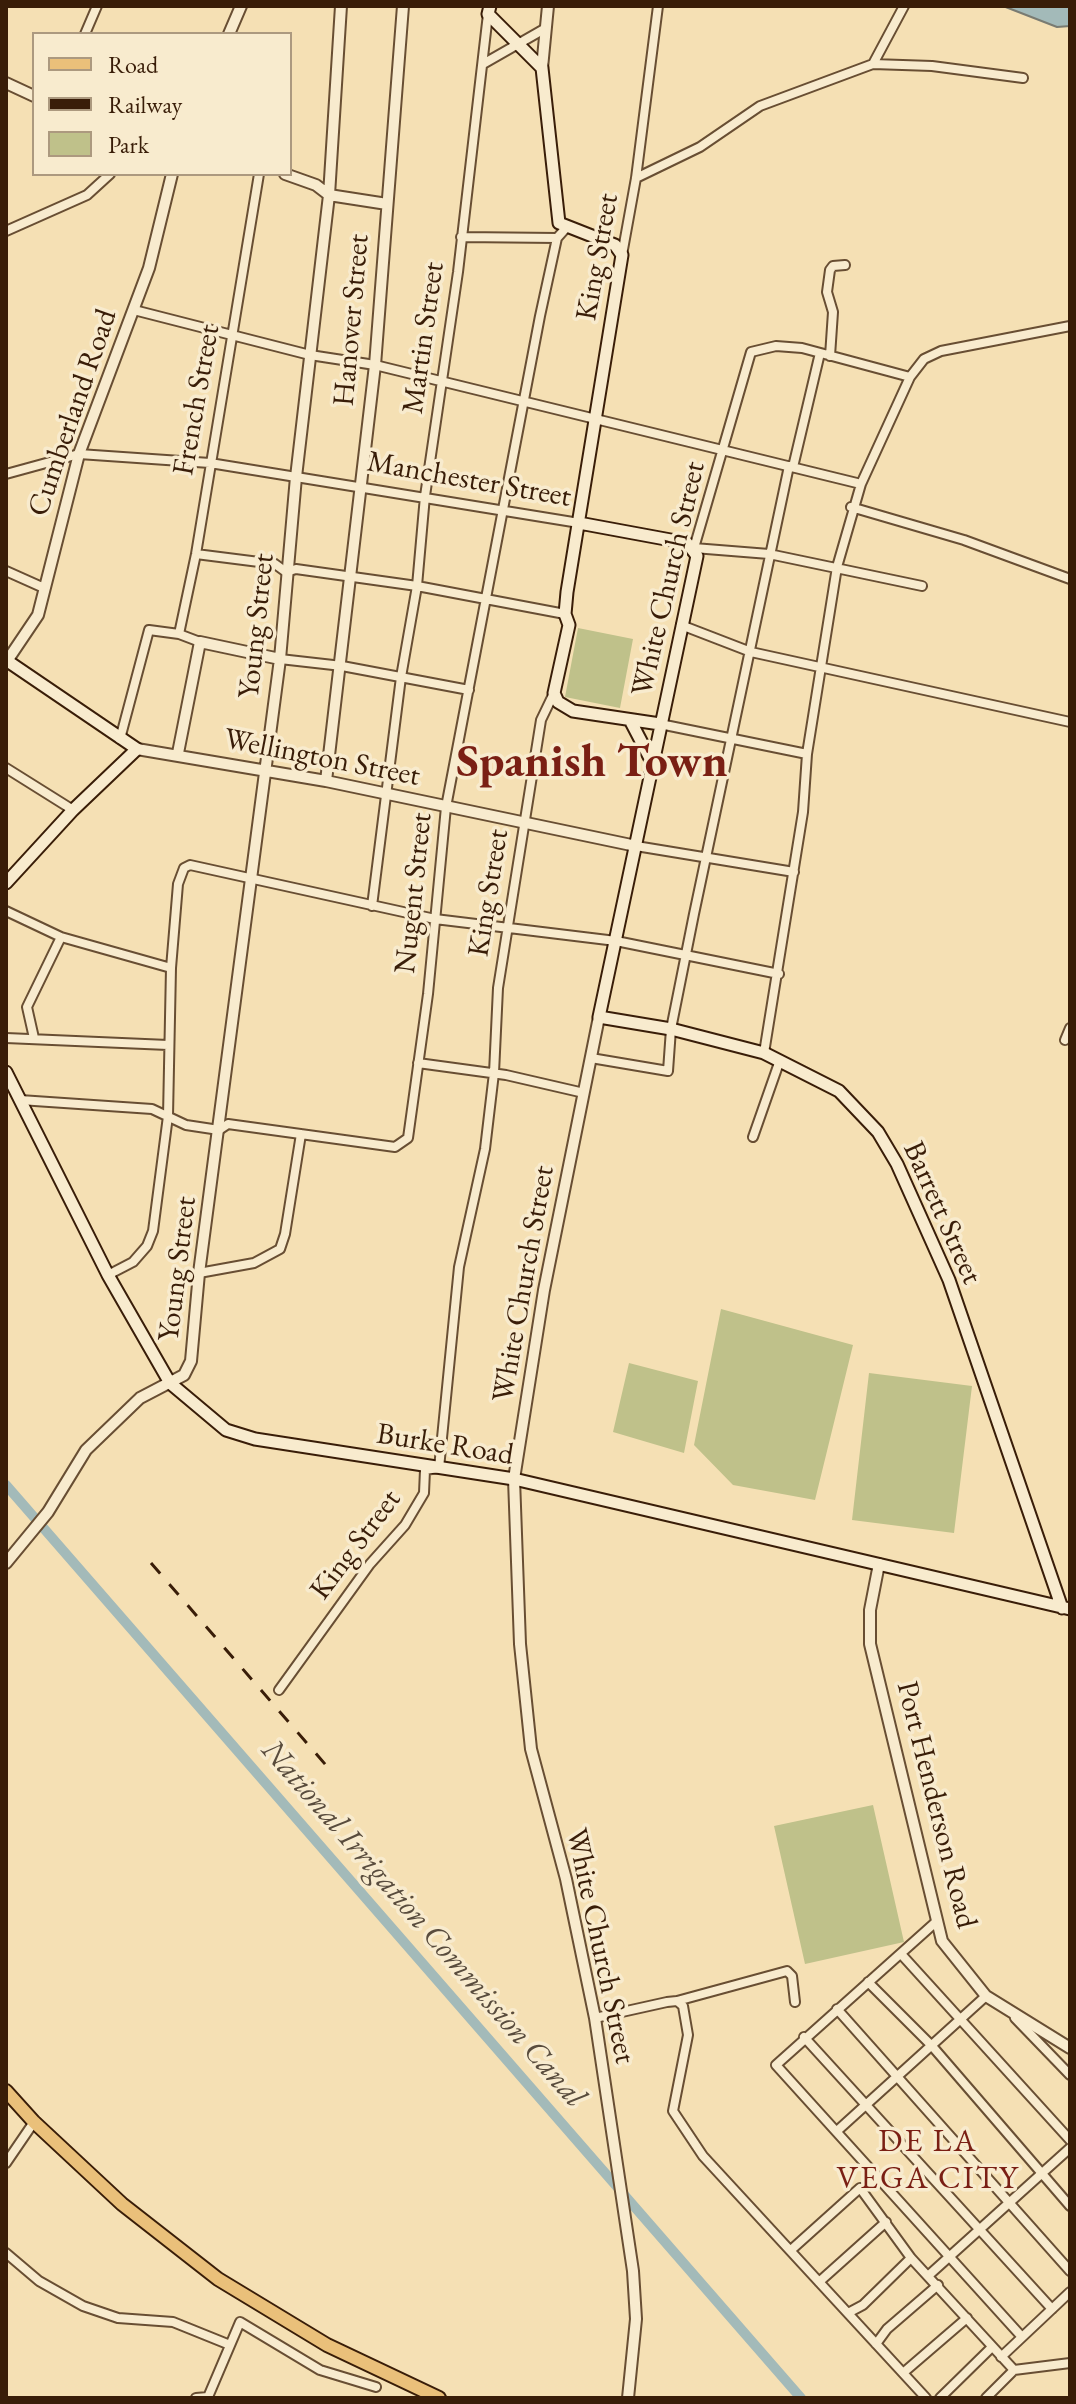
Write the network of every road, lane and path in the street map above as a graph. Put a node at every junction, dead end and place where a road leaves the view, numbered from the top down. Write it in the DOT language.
graph roads {
  1 [pos="97,6"];
  2 [pos="241,6"];
  3 [pos="341,6"];
  4 [pos="403,6"];
  5 [pos="548,6"];
  6 [pos="658,6"];
  7 [pos="890,6"];
  8 [pos="489,10"];
  9 [pos="901,10"];
  10 [pos="546,28"];
  11 [pos="86,32"];
  12 [pos="230,32"];
  13 [pos="515,44"];
  14 [pos="483,64"];
  15 [pos="873,64"];
  16 [pos="542,68"];
  17 [pos="1023,78"];
  18 [pos="6,83"];
  19 [pos="32,95"];
  20 [pos="108,176"];
  21 [pos="171,176"];
  22 [pos="259,176"];
  23 [pos="291,176"];
  24 [pos="636,178"];
  25 [pos="329,195"];
  26 [pos="387,204"];
  27 [pos="566,228"];
  28 [pos="6,231"];
  29 [pos="461,237"];
  30 [pos="557,238"];
  31 [pos="622,255"];
  32 [pos="845,265"];
  33 [pos="134,310"];
  34 [pos="1070,326"];
  35 [pos="234,335"];
  36 [pos="820,353"];
  37 [pos="310,355"];
  38 [pos="830,356"];
  39 [pos="375,365"];
  40 [pos="910,377"];
  41 [pos="442,384"];
  42 [pos="525,401"];
  43 [pos="596,419"];
  44 [pos="723,451"];
  45 [pos="79,454"];
  46 [pos="210,463"];
  47 [pos="791,466"];
  48 [pos="6,474"];
  49 [pos="296,477"];
  50 [pos="861,484"];
  51 [pos="359,485"];
  52 [pos="425,496"];
  53 [pos="851,507"];
  54 [pos="503,511"];
  55 [pos="579,523"];
  56 [pos="694,548"];
  57 [pos="196,554"];
  58 [pos="769,554"];
  59 [pos="837,567"];
  60 [pos="6,571"];
  61 [pos="286,572"];
  62 [pos="350,575"];
  63 [pos="1070,579"];
  64 [pos="417,586"];
  65 [pos="922,586"];
  66 [pos="44,588"];
  67 [pos="487,599"];
  68 [pos="565,614"];
  69 [pos="681,625"];
  70 [pos="179,634"];
  71 [pos="200,642"];
  72 [pos="751,652"];
  73 [pos="280,659"];
  74 [pos="7,660"];
  75 [pos="342,666"];
  76 [pos="820,667"];
  77 [pos="401,677"];
  78 [pos="469,690"];
  79 [pos="554,693"];
  80 [pos="630,720"];
  81 [pos="1070,722"];
  82 [pos="660,724"];
  83 [pos="120,739"];
  84 [pos="732,739"];
  85 [pos="137,749"];
  86 [pos="178,753"];
  87 [pos="807,754"];
  88 [pos="653,764"];
  89 [pos="6,768"];
  90 [pos="264,773"];
  91 [pos="326,781"];
  92 [pos="385,793"];
  93 [pos="446,807"];
  94 [pos="73,810"];
  95 [pos="524,824"];
  96 [pos="636,846"];
  97 [pos="705,857"];
  98 [pos="794,872"];
  99 [pos="252,882"];
  100 [pos="6,883"];
  101 [pos="372,906"];
  102 [pos="6,911"];
  103 [pos="435,919"];
  104 [pos="509,927"];
  105 [pos="61,937"];
  106 [pos="616,941"];
  107 [pos="687,956"];
  108 [pos="171,968"];
  109 [pos="779,974"];
  110 [pos="599,1017"];
  111 [pos="1070,1028"];
  112 [pos="671,1029"];
  113 [pos="6,1038"];
  114 [pos="34,1038"];
  115 [pos="1065,1040"];
  116 [pos="168,1045"];
  117 [pos="764,1053"];
  118 [pos="591,1058"];
  119 [pos="780,1060"];
  120 [pos="418,1063"];
  121 [pos="6,1072"];
  122 [pos="494,1073"];
  123 [pos="584,1093"];
  124 [pos="20,1100"];
  125 [pos="168,1116"];
  126 [pos="219,1130"];
  127 [pos="301,1134"];
  128 [pos="753,1137"];
  129 [pos="199,1273"];
  130 [pos="108,1275"];
  131 [pos="170,1383"];
  132 [pos="439,1468"];
  133 [pos="514,1479"];
  134 [pos="6,1563"];
  135 [pos="879,1564"];
  136 [pos="1066,1608"];
  137 [pos="279,1690"];
  138 [pos="937,1921"];
  139 [pos="901,1954"];
  140 [pos="868,1982"];
  141 [pos="986,1996"];
  142 [pos="677,2001"];
  143 [pos="795,2002"];
  144 [pos="837,2009"];
  145 [pos="1014,2016"];
  146 [pos="595,2018"];
  147 [pos="962,2020"];
  148 [pos="804,2037"];
  149 [pos="932,2046"];
  150 [pos="1070,2048"];
  151 [pos="1070,2075"];
  152 [pos="900,2077"];
  153 [pos="6,2091"];
  154 [pos="867,2106"];
  155 [pos="34,2122"];
  156 [pos="837,2131"];
  157 [pos="1070,2140"];
  158 [pos="1070,2148"];
  159 [pos="6,2163"];
  160 [pos="1043,2175"];
  161 [pos="1013,2202"];
  162 [pos="1070,2206"];
  163 [pos="886,2222"];
  164 [pos="982,2230"];
  165 [pos="791,2250"];
  166 [pos="6,2253"];
  167 [pos="950,2257"];
  168 [pos="911,2258"];
  169 [pos="1070,2271"];
  170 [pos="929,2275"];
  171 [pos="819,2282"];
  172 [pos="938,2285"];
  173 [pos="1069,2295"];
  174 [pos="1052,2309"];
  175 [pos="848,2313"];
  176 [pos="967,2318"];
  177 [pos="1022,2337"];
  178 [pos="876,2344"];
  179 [pos="230,2345"];
  180 [pos="992,2347"];
  181 [pos="1001,2357"];
  182 [pos="1070,2363"];
  183 [pos="1014,2370"];
  184 [pos="903,2373"];
  185 [pos="376,2387"];
  186 [pos="196,2398"];
  187 [pos="439,2398"];
  188 [pos="628,2398"];
  189 [pos="926,2398"];
  190 [pos="940,2398"];
  191 [pos="986,2398"];
  1 -- 11 [label="street"];
  2 -- 12 [label="street"];
  3 -- 25 [label="street, Young Street"];
  4 -- 26 [label="street, Hanover Street"];
  5 -- 10 [label="street"];
  6 -- 24 [label="street, King Street"];
  7 -- 9 [label="street"];
  8 -- 13 [label="main road"];
  8 -- 14 [label="street, Martin Street"];
  9 -- 15 [label="street"];
  10 -- 13 [label="street"];
  10 -- 16 [label="street"];
  13 -- 14 [label="street"];
  13 -- 16 [label="main road"];
  14 -- 29 [label="street, Martin Street"];
  15 -- 17 [label="street"];
  15 -- 24 [label="street"];
  16 -- 27 [label="main road"];
  18 -- 19 [label="street"];
  20 -- 28 [label="street"];
  21 -- 33 [label="street, Cumberland Road"];
  22 -- 35 [label="street, French Street"];
  23 -- 25 [label="street"];
  24 -- 31 [label="street, King Street"];
  25 -- 26 [label="street"];
  25 -- 37 [label="street, Young Street"];
  26 -- 39 [label="street, Hanover Street"];
  27 -- 30 [label="street"];
  27 -- 31 [label="main road"];
  29 -- 30 [label="street"];
  29 -- 41 [label="street, Martin Street"];
  30 -- 42 [label="street, Nugent Street"];
  31 -- 43 [label="main road, King Street"];
  32 -- 38 [label="street"];
  33 -- 35 [label="street"];
  33 -- 45 [label="street, Cumberland Road"];
  34 -- 40 [label="street"];
  35 -- 37 [label="street"];
  35 -- 46 [label="street, French Street"];
  36 -- 38 [label="street, White Church Street"];
  36 -- 44 [label="street, White Church Street"];
  36 -- 47 [label="street"];
  37 -- 39 [label="street"];
  37 -- 49 [label="street, Young Street"];
  38 -- 40 [label="street, White Church Street"];
  39 -- 41 [label="street"];
  39 -- 51 [label="street, Hanover Street"];
  40 -- 50 [label="street"];
  41 -- 42 [label="street"];
  41 -- 52 [label="street, Martin Street"];
  42 -- 43 [label="street"];
  42 -- 54 [label="street, Nugent Street"];
  43 -- 44 [label="street"];
  43 -- 55 [label="main road, King Street"];
  44 -- 47 [label="street"];
  44 -- 56 [label="street, White Church Street"];
  45 -- 46 [label="street, Manchester Street"];
  45 -- 48 [label="street, Manchester Street"];
  45 -- 66 [label="street, Cumberland Road"];
  46 -- 49 [label="street, Manchester Street"];
  46 -- 57 [label="street, French Street"];
  47 -- 50 [label="street"];
  47 -- 58 [label="street"];
  49 -- 51 [label="street, Manchester Street"];
  49 -- 61 [label="street, Young Street"];
  50 -- 53 [label="street"];
  51 -- 52 [label="street, Manchester Street"];
  51 -- 62 [label="street, Hanover Street"];
  52 -- 54 [label="street, Manchester Street"];
  52 -- 64 [label="street, Martin Street"];
  53 -- 59 [label="street"];
  53 -- 63 [label="street"];
  54 -- 55 [label="street, Manchester Street"];
  54 -- 67 [label="street, Nugent Street"];
  55 -- 56 [label="main road, Manchester Street"];
  55 -- 68 [label="main road, King Street"];
  56 -- 58 [label="street, Manchester Street"];
  56 -- 69 [label="main road, White Church Street"];
  57 -- 61 [label="street"];
  57 -- 70 [label="street, French Street"];
  58 -- 59 [label="street, Manchester Street"];
  58 -- 72 [label="street"];
  59 -- 65 [label="street, Manchester Street"];
  59 -- 76 [label="street"];
  60 -- 66 [label="street"];
  61 -- 62 [label="street"];
  61 -- 73 [label="street, Young Street"];
  62 -- 64 [label="street"];
  62 -- 75 [label="street, Hanover Street"];
  64 -- 67 [label="street"];
  64 -- 77 [label="street, Martin Street"];
  66 -- 74 [label="street, Cumberland Road"];
  67 -- 68 [label="street"];
  67 -- 78 [label="street, Nugent Street"];
  68 -- 79 [label="main road, King Street"];
  69 -- 72 [label="street"];
  69 -- 82 [label="main road, White Church Street"];
  70 -- 71 [label="street"];
  70 -- 83 [label="street"];
  71 -- 73 [label="street"];
  71 -- 86 [label="street"];
  72 -- 76 [label="street"];
  72 -- 84 [label="street"];
  73 -- 75 [label="street"];
  73 -- 90 [label="street, Young Street"];
  74 -- 83 [label="main road, Wellington Street"];
  75 -- 77 [label="street"];
  75 -- 91 [label="street, Hanover Street"];
  76 -- 81 [label="street"];
  76 -- 87 [label="street"];
  77 -- 78 [label="street"];
  77 -- 92 [label="street, Martin Street"];
  78 -- 93 [label="street, Nugent Street"];
  79 -- 80 [label="main road"];
  79 -- 95 [label="street, King Street"];
  80 -- 82 [label="main road"];
  80 -- 88 [label="main road"];
  82 -- 84 [label="street"];
  82 -- 88 [label="main road, White Church Street"];
  83 -- 85 [label="main road, Wellington Street"];
  84 -- 87 [label="street"];
  84 -- 97 [label="street"];
  85 -- 86 [label="street, Wellington Street"];
  85 -- 94 [label="main road"];
  86 -- 90 [label="street, Wellington Street"];
  87 -- 98 [label="street"];
  88 -- 96 [label="main road, White Church Street"];
  89 -- 94 [label="street"];
  90 -- 91 [label="street, Wellington Street"];
  90 -- 99 [label="street, Young Street"];
  91 -- 92 [label="street, Wellington Street"];
  92 -- 93 [label="street, Wellington Street"];
  92 -- 101 [label="street, Martin Street"];
  93 -- 95 [label="street, Wellington Street"];
  93 -- 103 [label="street, Nugent Street"];
  94 -- 100 [label="main road"];
  95 -- 96 [label="street, Wellington Street"];
  95 -- 104 [label="street, King Street"];
  96 -- 97 [label="street, Wellington Street"];
  96 -- 106 [label="main road, White Church Street"];
  97 -- 98 [label="street, Wellington Street"];
  97 -- 107 [label="street"];
  98 -- 109 [label="street"];
  99 -- 101 [label="street"];
  99 -- 108 [label="street"];
  99 -- 126 [label="street, Young Street"];
  101 -- 103 [label="street"];
  102 -- 105 [label="street"];
  103 -- 104 [label="street"];
  103 -- 120 [label="street, Nugent Street"];
  104 -- 106 [label="street"];
  104 -- 122 [label="street, King Street"];
  105 -- 108 [label="street"];
  105 -- 114 [label="street"];
  106 -- 107 [label="street"];
  106 -- 110 [label="main road, White Church Street"];
  107 -- 109 [label="street"];
  107 -- 112 [label="street"];
  108 -- 116 [label="street"];
  109 -- 117 [label="street"];
  110 -- 112 [label="main road, Barrett Street"];
  110 -- 118 [label="street, White Church Street"];
  111 -- 115 [label="street"];
  112 -- 117 [label="main road, Barrett Street"];
  112 -- 118 [label="street"];
  113 -- 114 [label="street"];
  114 -- 116 [label="street"];
  116 -- 125 [label="street"];
  117 -- 119 [label="main road, Barrett Street"];
  118 -- 123 [label="street, White Church Street"];
  119 -- 128 [label="street"];
  119 -- 136 [label="main road, Barrett Street"];
  120 -- 122 [label="street"];
  120 -- 127 [label="street, Nugent Street"];
  121 -- 124 [label="main road, Burke Road"];
  122 -- 123 [label="street"];
  122 -- 132 [label="street, King Street"];
  123 -- 133 [label="street, White Church Street"];
  124 -- 125 [label="street, Nugent Street"];
  124 -- 130 [label="main road, Burke Road"];
  125 -- 126 [label="street, Nugent Street"];
  125 -- 130 [label="street"];
  126 -- 127 [label="street, Nugent Street"];
  126 -- 129 [label="street, Young Street"];
  127 -- 129 [label="street"];
  129 -- 131 [label="street, Young Street"];
  130 -- 131 [label="main road, Burke Road"];
  131 -- 132 [label="main road, Burke Road"];
  131 -- 134 [label="street"];
  132 -- 133 [label="main road, Burke Road"];
  132 -- 137 [label="street, King Street"];
  133 -- 135 [label="main road, Burke Road"];
  133 -- 146 [label="street, White Church Street"];
  135 -- 136 [label="main road, Burke Road"];
  135 -- 138 [label="street, Port Henderson Road"];
  138 -- 139 [label="street"];
  138 -- 141 [label="street, Port Henderson Road"];
  139 -- 140 [label="street"];
  139 -- 147 [label="street"];
  140 -- 144 [label="street"];
  140 -- 149 [label="street"];
  141 -- 145 [label="street, Port Henderson Road"];
  141 -- 147 [label="street"];
  142 -- 143 [label="street"];
  142 -- 146 [label="street"];
  142 -- 165 [label="street"];
  144 -- 148 [label="street"];
  144 -- 152 [label="street"];
  145 -- 150 [label="street, Port Henderson Road"];
  145 -- 151 [label="street"];
  146 -- 188 [label="street, White Church Street"];
  147 -- 149 [label="street"];
  147 -- 157 [label="street"];
  148 -- 154 [label="street"];
  148 -- 156 [label="street"];
  149 -- 152 [label="street"];
  149 -- 160 [label="street"];
  152 -- 154 [label="street"];
  152 -- 161 [label="street"];
  153 -- 155 [label="main road"];
  154 -- 156 [label="street"];
  154 -- 164 [label="street"];
  155 -- 159 [label="street"];
  155 -- 187 [label="main road"];
  156 -- 167 [label="street"];
  158 -- 160 [label="street"];
  160 -- 161 [label="street"];
  160 -- 162 [label="street"];
  161 -- 164 [label="street"];
  161 -- 169 [label="street"];
  163 -- 165 [label="street"];
  163 -- 168 [label="street"];
  163 -- 171 [label="street"];
  164 -- 167 [label="street"];
  164 -- 174 [label="street"];
  165 -- 171 [label="street"];
  166 -- 179 [label="street"];
  167 -- 170 [label="street"];
  167 -- 177 [label="street"];
  168 -- 170 [label="street"];
  168 -- 175 [label="street"];
  170 -- 172 [label="street"];
  171 -- 175 [label="street"];
  172 -- 176 [label="street"];
  172 -- 178 [label="street"];
  173 -- 174 [label="street"];
  174 -- 177 [label="street"];
  175 -- 178 [label="street"];
  176 -- 180 [label="street"];
  176 -- 184 [label="street"];
  177 -- 181 [label="street"];
  178 -- 184 [label="street"];
  179 -- 185 [label="street"];
  179 -- 186 [label="street"];
  180 -- 181 [label="street"];
  180 -- 190 [label="street"];
  181 -- 183 [label="street"];
  182 -- 183 [label="street"];
  183 -- 191 [label="street"];
  184 -- 189 [label="street"];
}
